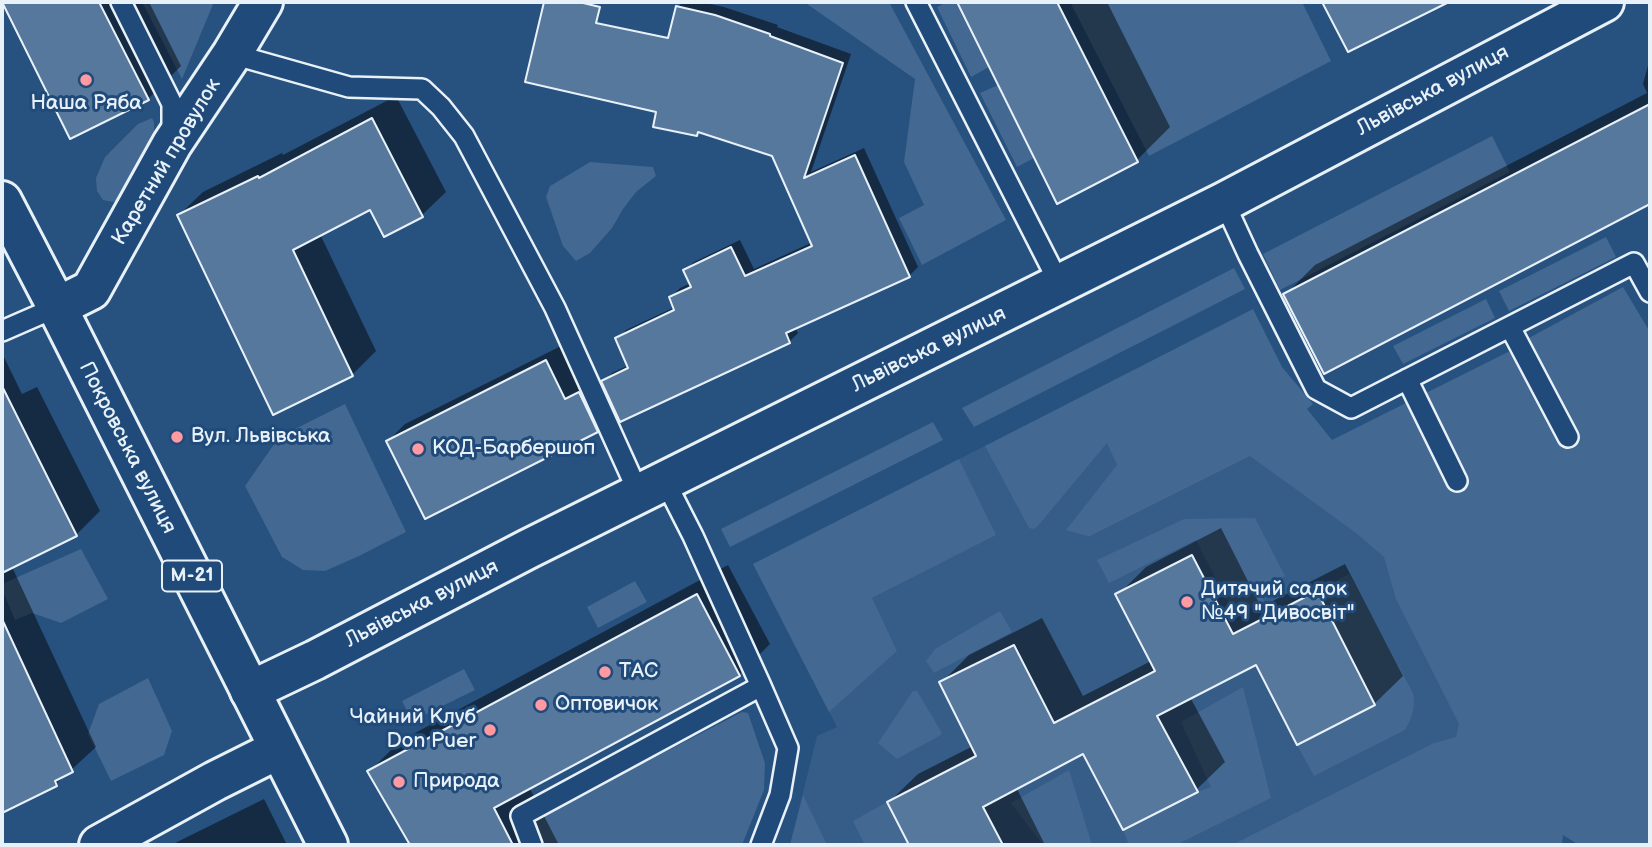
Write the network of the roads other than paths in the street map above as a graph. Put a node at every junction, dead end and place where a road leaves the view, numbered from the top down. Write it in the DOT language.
graph roads {
  1 [pos="121,2"];
  2 [pos="263,2"];
  3 [pos="916,2"];
  4 [pos="1604,2"];
  5 [pos="232,54"];
  6 [pos="172,144"];
  7 [pos="2,201"];
  8 [pos="1224,202"];
  9 [pos="1059,285"];
  10 [pos="1650,292"];
  11 [pos="57,307"];
  12 [pos="1510,327"];
  13 [pos="2,331"];
  14 [pos="1406,379"];
  15 [pos="1568,437"];
  16 [pos="1457,481"];
  17 [pos="652,488"];
  18 [pos="761,686"];
  19 [pos="250,691"];
  20 [pos="279,749"];
  21 [pos="99,845"];
  22 [pos="328,845"];
  23 [pos="532,845"];
  24 [pos="761,845"];
  1 -- 6 [label="lane"];
  2 -- 5 [label="main road, Каретний провулок"];
  3 -- 9 [label="lane"];
  4 -- 8 [label="main road, Львівська вулиця"];
  5 -- 6 [label="main road, Каретний провулок"];
  5 -- 17 [label="lane"];
  6 -- 11 [label="main road, Каретний провулок"];
  7 -- 11 [label="main road, Покровська вулиця / М-21"];
  8 -- 9 [label="main road, Львівська вулиця"];
  8 -- 14 [label="lane"];
  9 -- 17 [label="main road, Львівська вулиця"];
  10 -- 12 [label="lane"];
  11 -- 13 [label="lane"];
  11 -- 19 [label="main road, Покровська вулиця / М-21"];
  12 -- 14 [label="lane"];
  12 -- 15 [label="lane"];
  14 -- 16 [label="lane"];
  17 -- 18 [label="lane"];
  17 -- 19 [label="main road, Львівська вулиця"];
  18 -- 23 [label="lane"];
  18 -- 24 [label="lane"];
  19 -- 20 [label="main road, Покровська вулиця / М-21"];
  20 -- 21 [label="main road"];
  20 -- 22 [label="main road, Покровська вулиця / М-21"];
}
